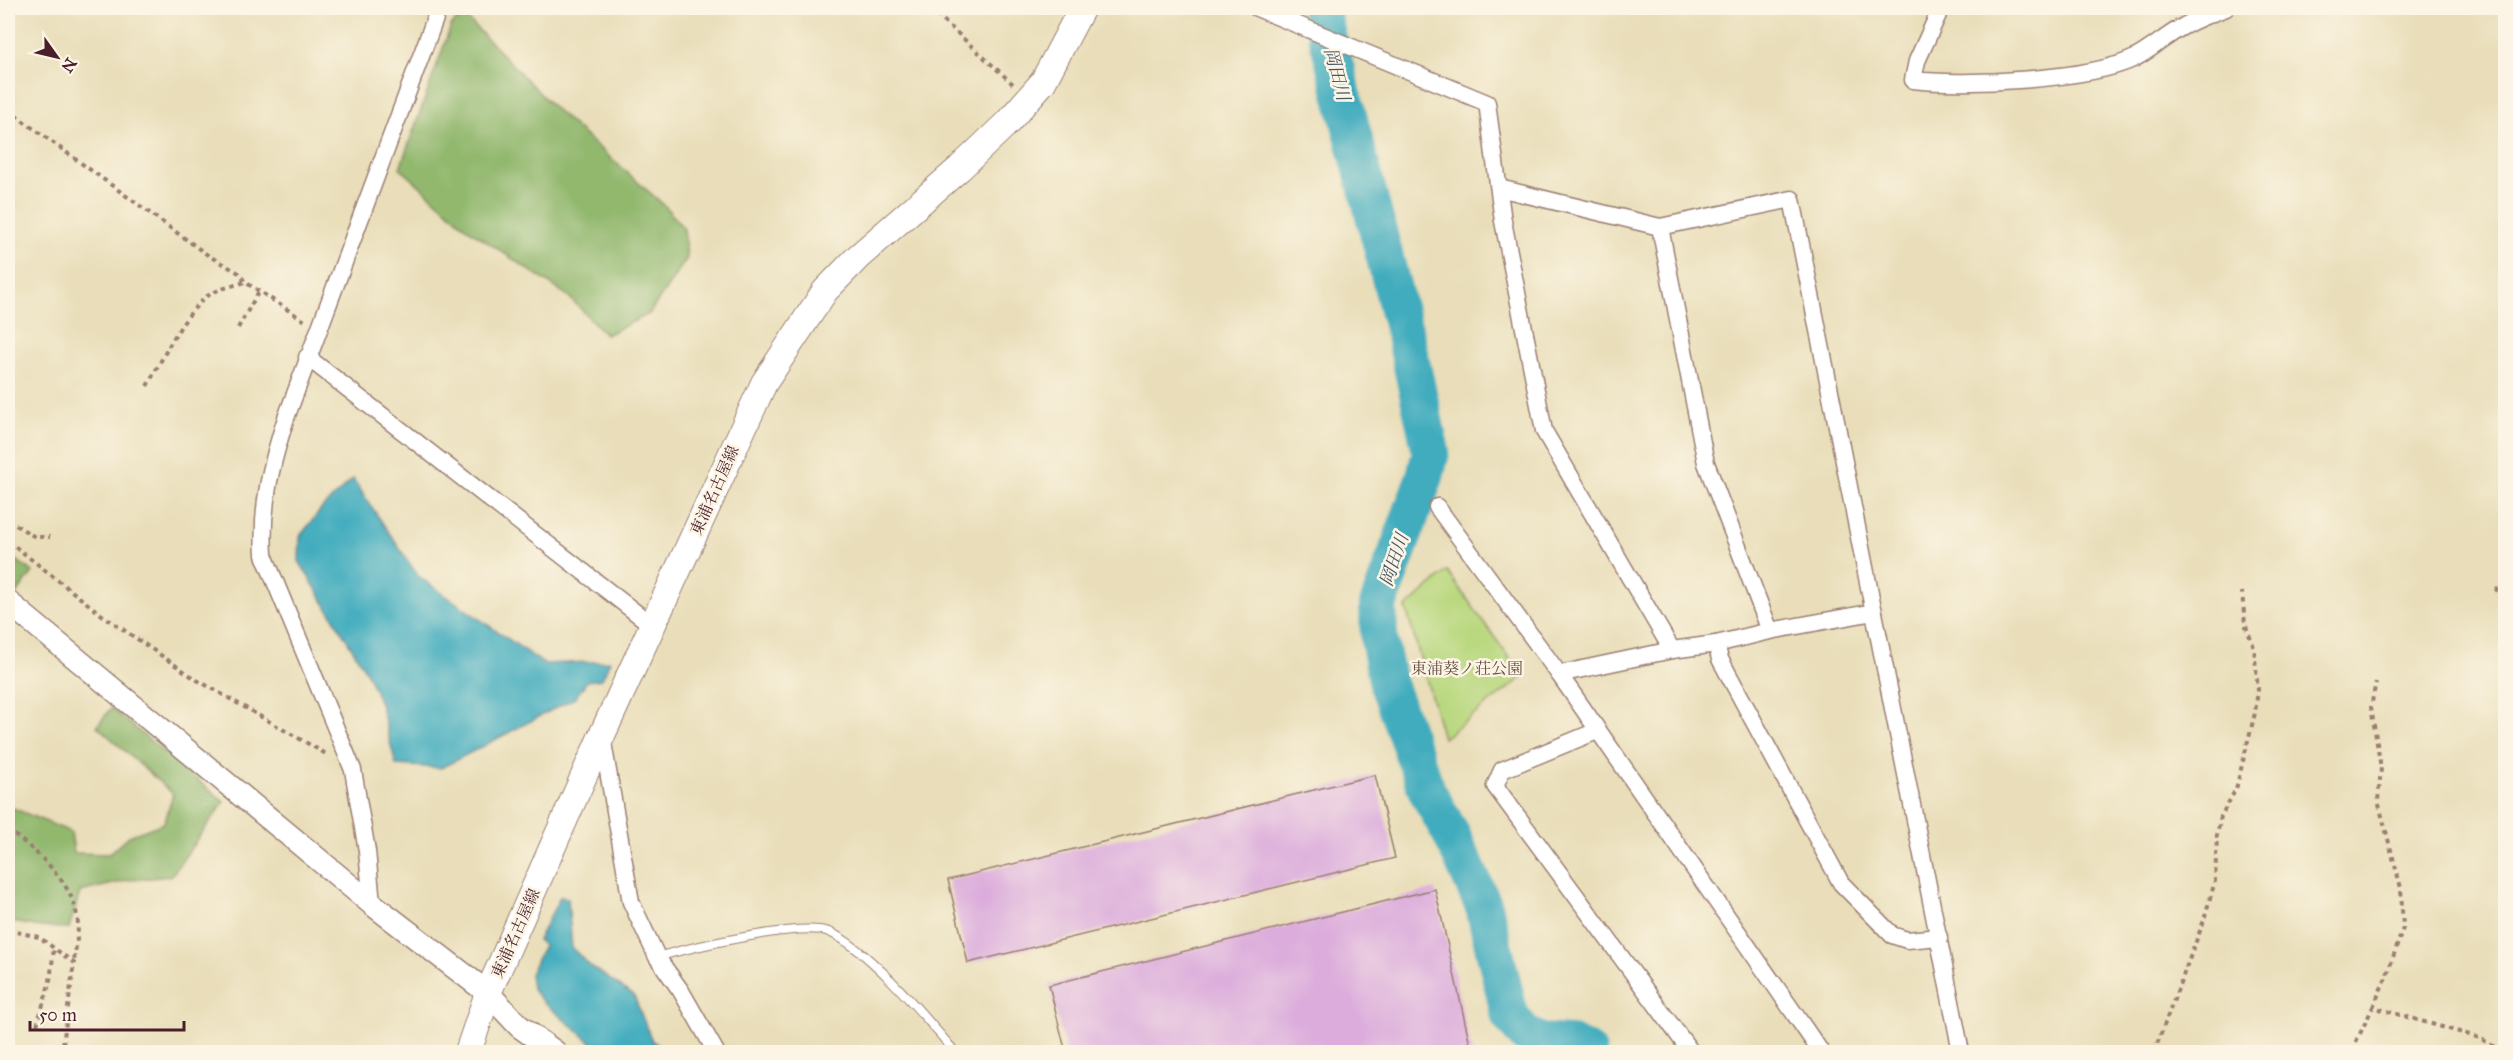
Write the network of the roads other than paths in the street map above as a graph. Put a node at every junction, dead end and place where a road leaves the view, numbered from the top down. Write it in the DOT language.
graph roads {
  1 [pos="439,8"];
  2 [pos="1082,8"];
  3 [pos="1257,8"];
  4 [pos="1941,8"];
  5 [pos="2226,8"];
  6 [pos="1499,188"];
  7 [pos="1660,227"];
  8 [pos="307,357"];
  9 [pos="1437,507"];
  10 [pos="8,602"];
  11 [pos="1874,612"];
  12 [pos="652,626"];
  13 [pos="1770,631"];
  14 [pos="1716,644"];
  15 [pos="1672,650"];
  16 [pos="1559,674"];
  17 [pos="1597,731"];
  18 [pos="602,735"];
  19 [pos="372,904"];
  20 [pos="1939,937"];
  21 [pos="657,957"];
  22 [pos="488,993"];
  23 [pos="468,1053"];
  24 [pos="555,1053"];
  25 [pos="716,1053"];
  26 [pos="955,1053"];
  27 [pos="1691,1053"];
  28 [pos="1821,1053"];
  29 [pos="1961,1053"];
  1 -- 8 [label="street"];
  2 -- 12 [label="main road, 東浦名古屋線"];
  3 -- 6 [label="street"];
  4 -- 5 [label="street"];
  6 -- 7 [label="street"];
  6 -- 15 [label="street"];
  7 -- 11 [label="street"];
  7 -- 13 [label="street"];
  8 -- 12 [label="street"];
  8 -- 19 [label="street"];
  9 -- 16 [label="street"];
  10 -- 19 [label="street"];
  11 -- 13 [label="street"];
  11 -- 20 [label="street"];
  12 -- 18 [label="main road, 東浦名古屋線"];
  13 -- 14 [label="street"];
  14 -- 15 [label="street"];
  14 -- 20 [label="street"];
  15 -- 16 [label="street"];
  16 -- 17 [label="street"];
  17 -- 27 [label="street"];
  17 -- 28 [label="street"];
  18 -- 21 [label="street"];
  18 -- 22 [label="main road, 東浦名古屋線"];
  19 -- 22 [label="street"];
  20 -- 29 [label="street"];
  21 -- 25 [label="street"];
  21 -- 26 [label="lane"];
  22 -- 23 [label="main road, 東浦名古屋線"];
  22 -- 24 [label="street"];
}
